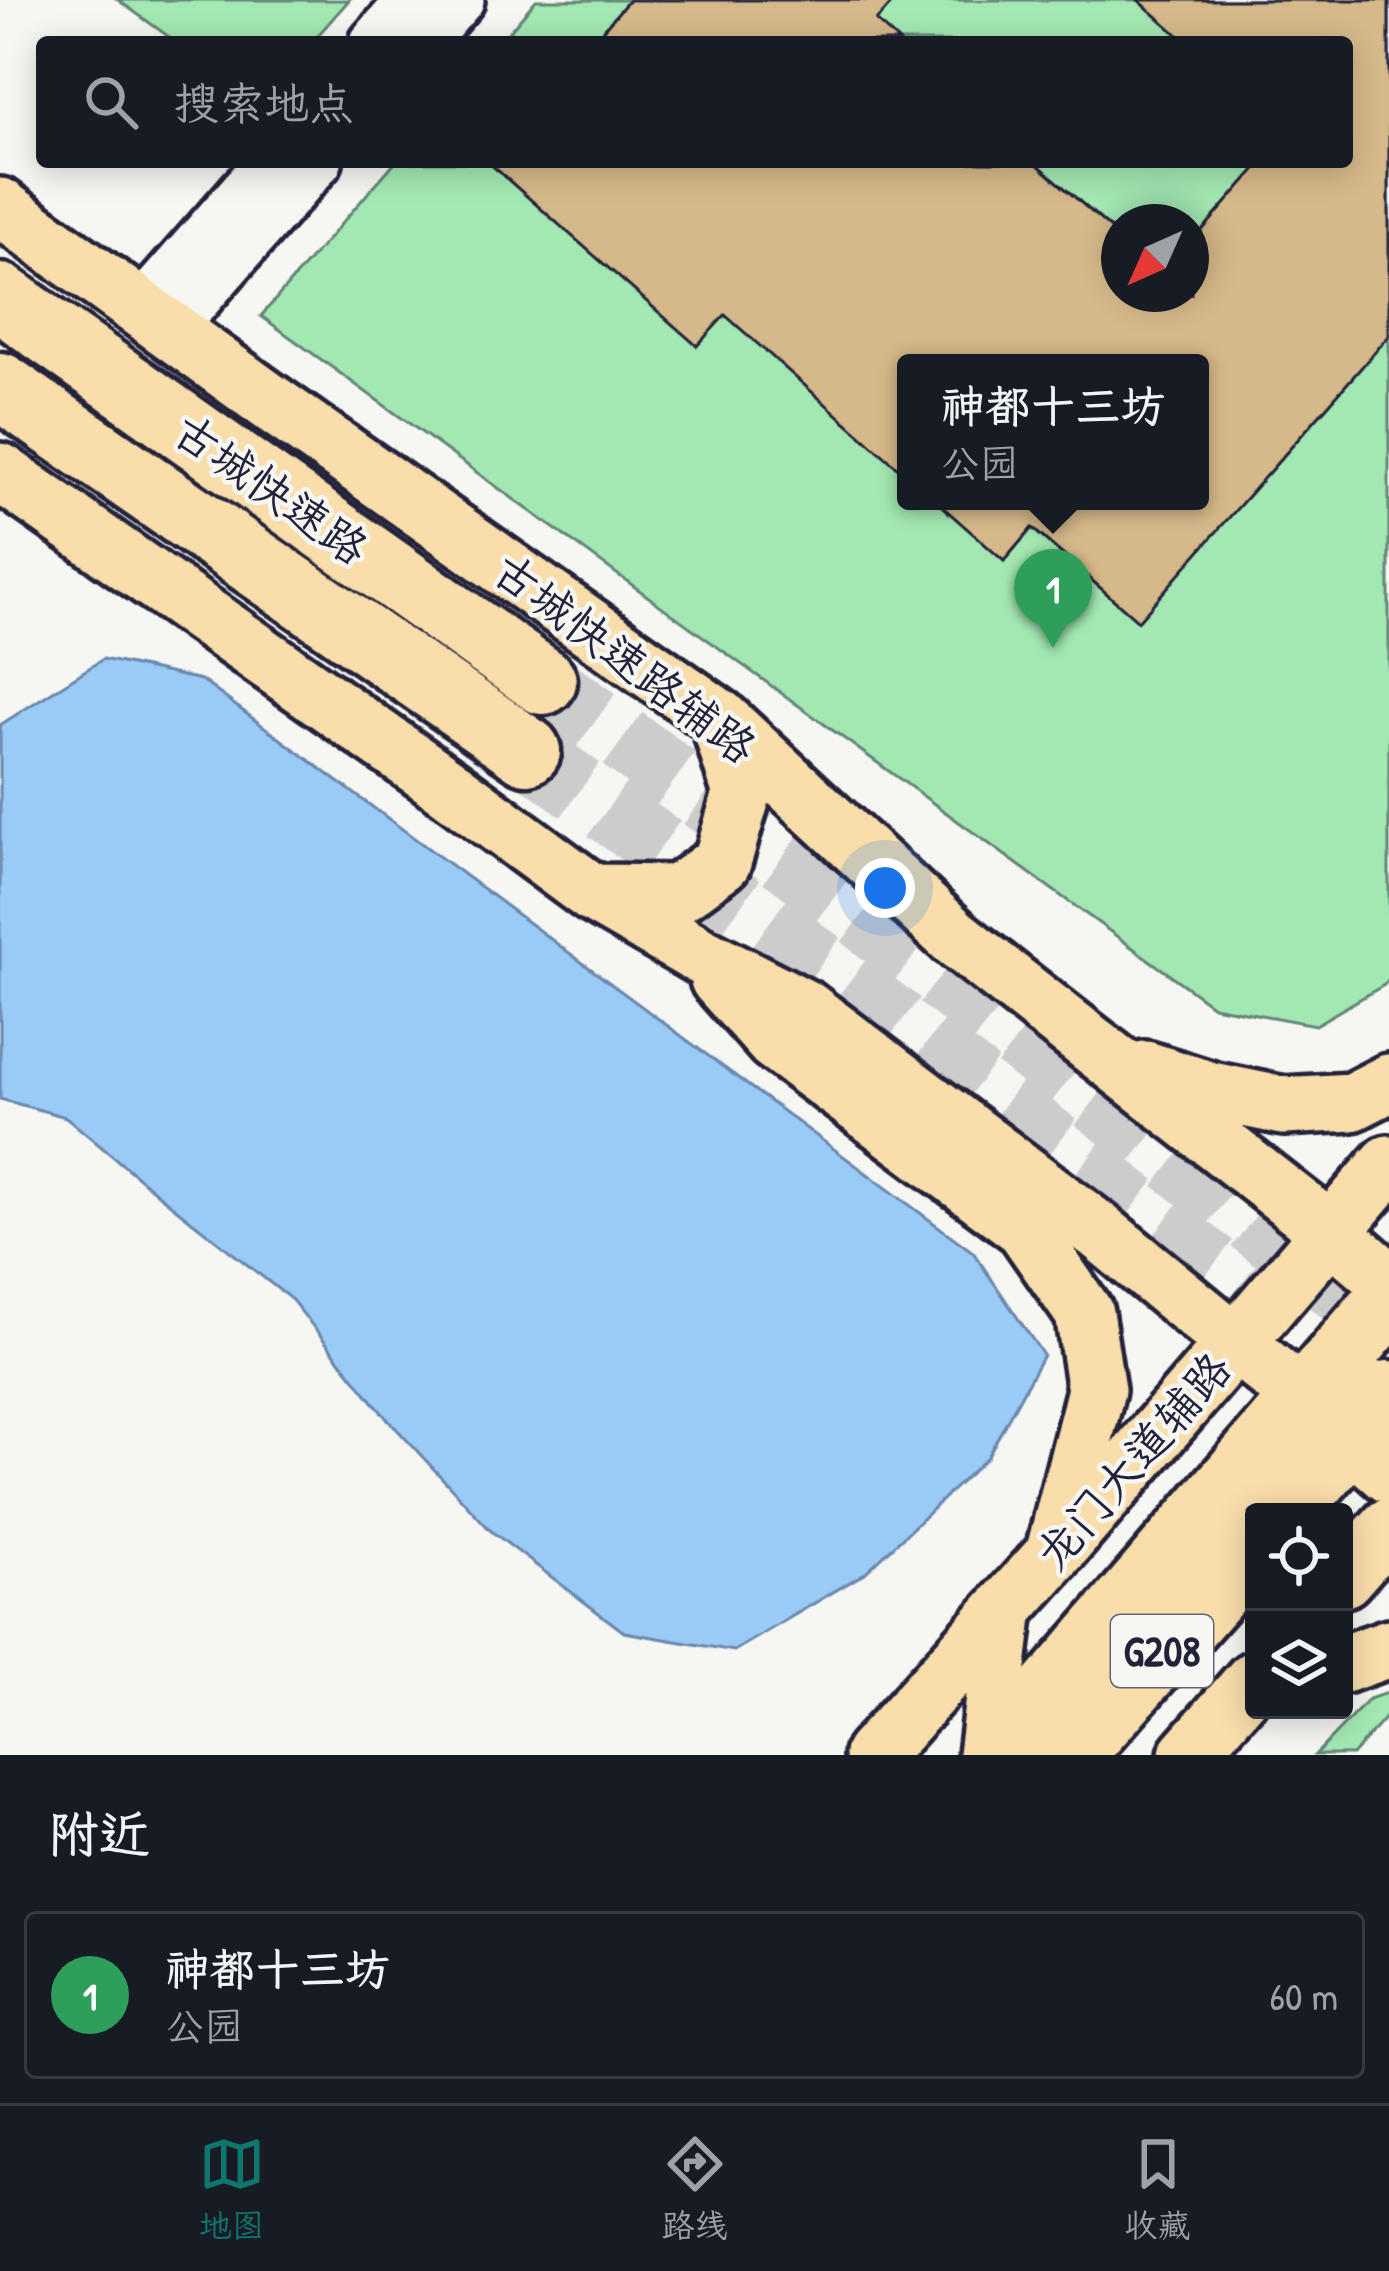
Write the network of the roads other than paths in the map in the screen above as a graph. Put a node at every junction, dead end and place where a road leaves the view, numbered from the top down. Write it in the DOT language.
graph roads {
  1 [pos="410,0"];
  2 [pos="461,0"];
  3 [pos="378,36"];
  4 [pos="429,36"];
  5 [pos="264,168"];
  6 [pos="313,168"];
  7 [pos="0,207"];
  8 [pos="0,297"];
  9 [pos="155,319"];
  10 [pos="0,386"];
  11 [pos="0,472"];
  12 [pos="543,681"];
  13 [pos="719,718"];
  14 [pos="526,751"];
  15 [pos="592,893"];
  16 [pos="696,953"];
  17 [pos="1111,1058"];
  18 [pos="1389,1083"];
  19 [pos="1389,1164"];
  20 [pos="1330,1231"];
  21 [pos="1389,1282"];
  22 [pos="1389,1300"];
  23 [pos="1234,1344"];
  24 [pos="1358,1427"];
  25 [pos="1293,1503"];
  26 [pos="1389,1527"];
  27 [pos="1054,1554"];
  28 [pos="1245,1557"];
  29 [pos="1353,1568"];
  30 [pos="1005,1608"];
  31 [pos="1389,1648"];
  32 [pos="1353,1661"];
  33 [pos="1245,1690"];
  34 [pos="1272,1719"];
  35 [pos="873,1755"];
  36 [pos="986,1755"];
  37 [pos="997,1755"];
  38 [pos="1070,1755"];
  39 [pos="1188,1755"];
  40 [pos="1232,1755"];
  1 -- 3 [label="street"];
  2 -- 4 [label="street"];
  5 -- 9 [label="street"];
  6 -- 9 [label="street"];
  7 -- 9 [label="main road, 古城快速路辅路"];
  8 -- 12 [label="highway, 古城快速路"];
  9 -- 13 [label="main road, 古城快速路辅路"];
  10 -- 14 [label="highway, 古城快速路"];
  11 -- 15 [label="main road"];
  13 -- 15 [label="main road"];
  13 -- 17 [label="main road, 古城快速路辅路"];
  15 -- 16 [label="main road"];
  16 -- 23 [label="main road"];
  16 -- 27 [label="main road"];
  17 -- 18 [label="main road"];
  17 -- 20 [label="main road, 古城快速路辅路"];
  19 -- 20 [label="main road, 龙门大道辅路"];
  20 -- 21 [label="main road, 古城快速路辅路"];
  20 -- 23 [label="main road, 龙门大道辅路"];
  22 -- 24 [label="highway, G208"];
  23 -- 24 [label="main road"];
  23 -- 27 [label="main road, 龙门大道辅路"];
  24 -- 25 [label="highway, G208"];
  24 -- 37 [label="highway, G208"];
  26 -- 29 [label="main road"];
  27 -- 30 [label="main road, 龙门大道辅路"];
  28 -- 38 [label="highway, G208"];
  30 -- 35 [label="main road, 龙门大道辅路"];
  30 -- 36 [label="main road"];
  31 -- 32 [label="main road"];
  33 -- 39 [label="main road"];
  34 -- 40 [label="main road"];
}
